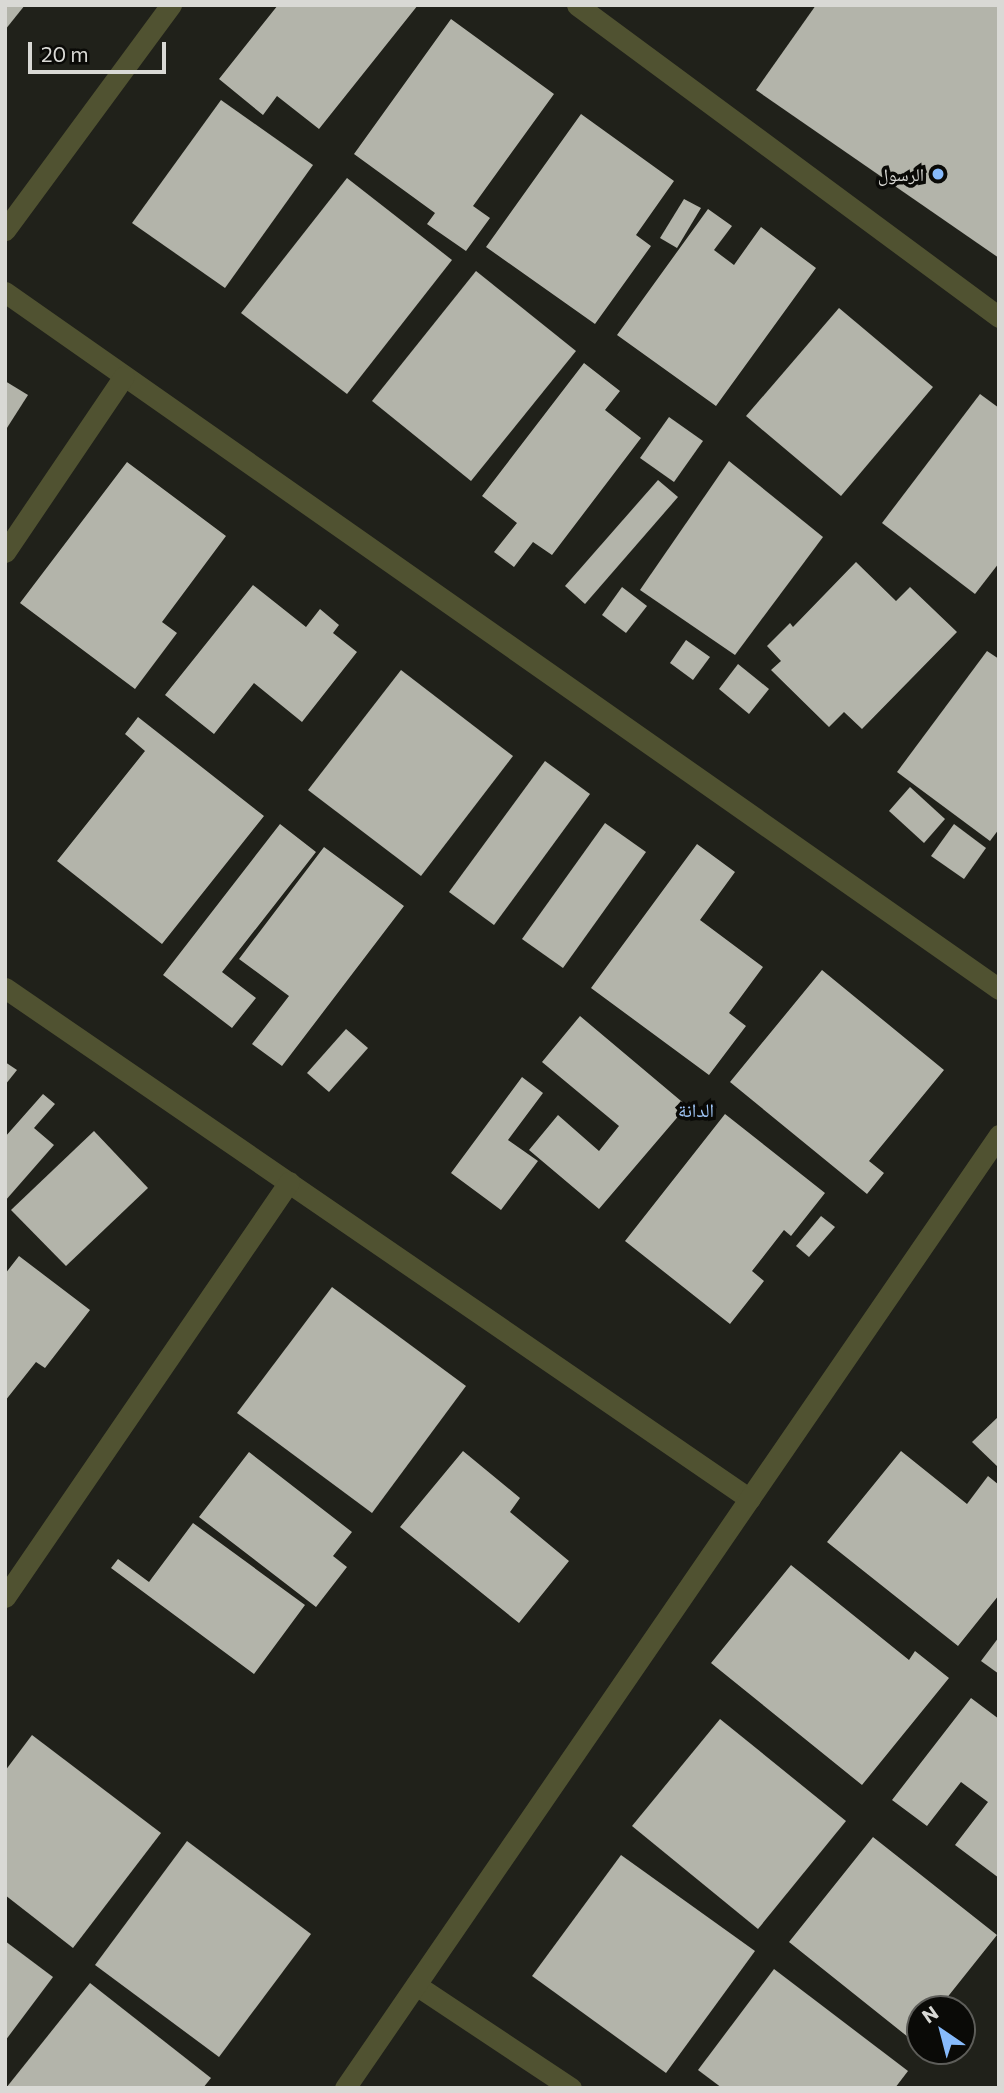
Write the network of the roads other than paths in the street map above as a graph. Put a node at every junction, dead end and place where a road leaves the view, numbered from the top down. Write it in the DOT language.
graph roads {
  1 [pos="171,5"];
  2 [pos="577,5"];
  3 [pos="5,230"];
  4 [pos="5,292"];
  5 [pos="999,317"];
  6 [pos="124,376"];
  7 [pos="5,552"];
  8 [pos="5,988"];
  9 [pos="999,989"];
  10 [pos="999,1135"];
  11 [pos="289,1182"];
  12 [pos="750,1499"];
  13 [pos="5,1597"];
  14 [pos="416,1985"];
  15 [pos="345,2088"];
  16 [pos="572,2088"];
  1 -- 3 [label="street"];
  2 -- 5 [label="street"];
  4 -- 6 [label="street"];
  6 -- 7 [label="street"];
  6 -- 9 [label="street"];
  8 -- 11 [label="street"];
  10 -- 12 [label="street"];
  11 -- 12 [label="street"];
  11 -- 13 [label="street"];
  12 -- 14 [label="street"];
  14 -- 15 [label="street"];
  14 -- 16 [label="street"];
}
